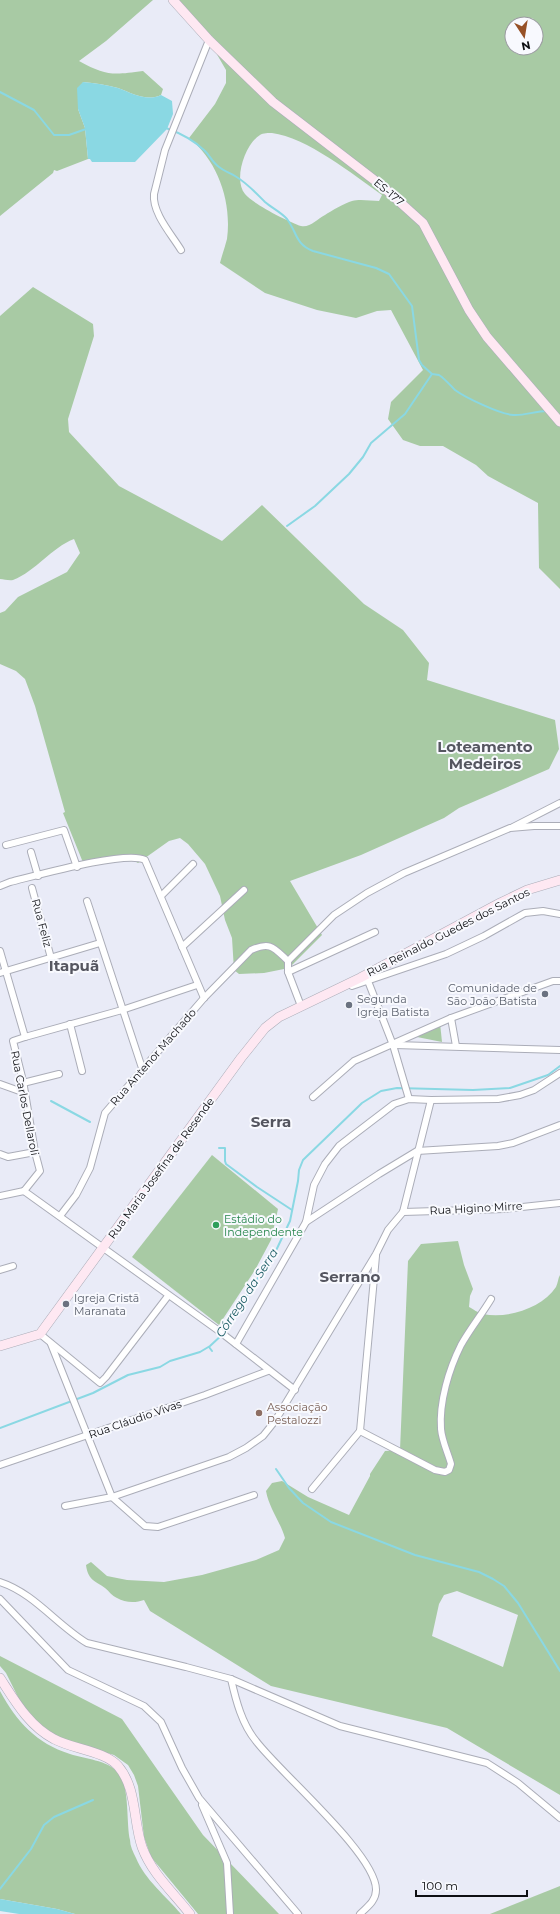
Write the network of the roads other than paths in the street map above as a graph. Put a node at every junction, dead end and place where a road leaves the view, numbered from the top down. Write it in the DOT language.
graph roads {
  1 [pos="173,0"];
  2 [pos="209,40"];
  3 [pos="181,250"];
  4 [pos="560,422"];
  5 [pos="560,803"];
  6 [pos="560,826"];
  7 [pos="510,828"];
  8 [pos="6,845"];
  9 [pos="31,852"];
  10 [pos="192,864"];
  11 [pos="77,867"];
  12 [pos="38,876"];
  13 [pos="560,880"];
  14 [pos="0,886"];
  15 [pos="32,888"];
  16 [pos="244,890"];
  17 [pos="161,896"];
  18 [pos="87,901"];
  19 [pos="560,914"];
  20 [pos="375,932"];
  21 [pos="100,943"];
  22 [pos="182,947"];
  23 [pos="0,951"];
  24 [pos="51,958"];
  25 [pos="288,961"];
  26 [pos="7,971"];
  27 [pos="288,972"];
  28 [pos="0,973"];
  29 [pos="364,979"];
  30 [pos="560,981"];
  31 [pos="197,985"];
  32 [pos="204,998"];
  33 [pos="301,1006"];
  34 [pos="122,1010"];
  35 [pos="452,1018"];
  36 [pos="70,1024"];
  37 [pos="25,1037"];
  38 [pos="393,1045"];
  39 [pos="456,1046"];
  40 [pos="560,1050"];
  41 [pos="82,1070"];
  42 [pos="143,1071"];
  43 [pos="560,1073"];
  44 [pos="59,1074"];
  45 [pos="23,1083"];
  46 [pos="0,1084"];
  47 [pos="25,1092"];
  48 [pos="313,1097"];
  49 [pos="409,1099"];
  50 [pos="431,1100"];
  51 [pos="560,1126"];
  52 [pos="417,1151"];
  53 [pos="35,1152"];
  54 [pos="0,1154"];
  55 [pos="24,1191"];
  56 [pos="0,1196"];
  57 [pos="560,1197"];
  58 [pos="550,1203"];
  59 [pos="560,1203"];
  60 [pos="403,1212"];
  61 [pos="60,1216"];
  62 [pos="306,1222"];
  63 [pos="103,1248"];
  64 [pos="376,1254"];
  65 [pos="13,1266"];
  66 [pos="0,1270"];
  67 [pos="168,1296"];
  68 [pos="492,1299"];
  69 [pos="40,1334"];
  70 [pos="51,1344"];
  71 [pos="236,1344"];
  72 [pos="0,1346"];
  73 [pos="268,1371"];
  74 [pos="294,1390"];
  75 [pos="360,1431"];
  76 [pos="88,1436"];
  77 [pos="0,1465"];
  78 [pos="312,1489"];
  79 [pos="254,1495"];
  80 [pos="112,1497"];
  81 [pos="65,1506"];
  82 [pos="0,1582"];
  83 [pos="0,1599"];
  84 [pos="0,1678"];
  85 [pos="231,1680"];
  86 [pos="199,1798"];
  87 [pos="560,1818"];
  88 [pos="190,1914"];
  89 [pos="230,1914"];
  90 [pos="298,1914"];
  91 [pos="360,1914"];
  1 -- 2 [label="main road, ES-177 / ES-177"];
  2 -- 3 [label="street"];
  2 -- 4 [label="main road, ES-177 / ES-177"];
  5 -- 7 [label="street"];
  6 -- 7 [label="street"];
  7 -- 25 [label="street"];
  8 -- 11 [label="street"];
  9 -- 12 [label="street"];
  10 -- 17 [label="street"];
  11 -- 12 [label="street"];
  11 -- 17 [label="street"];
  12 -- 14 [label="street"];
  13 -- 29 [label="main road, Rua Reinaldo Guedes dos Santos"];
  15 -- 24 [label="street, Rua Feliz"];
  16 -- 22 [label="street"];
  17 -- 22 [label="street"];
  18 -- 21 [label="street"];
  19 -- 29 [label="street, Rua Maria Josefina de Resende"];
  20 -- 27 [label="street"];
  21 -- 24 [label="street"];
  21 -- 34 [label="street"];
  22 -- 31 [label="street"];
  23 -- 26 [label="street, Rua Carlos Dellaroli"];
  24 -- 26 [label="street"];
  25 -- 27 [label="street"];
  25 -- 32 [label="street, Rua Antenor Machado"];
  26 -- 28 [label="street"];
  26 -- 37 [label="street, Rua Carlos Dellaroli"];
  27 -- 33 [label="street"];
  29 -- 33 [label="main road, Rua Maria Josefina de Resende"];
  29 -- 38 [label="street"];
  30 -- 35 [label="street"];
  31 -- 32 [label="street"];
  31 -- 34 [label="street"];
  32 -- 42 [label="street, Rua Antenor Machado"];
  33 -- 63 [label="main road, Rua Maria Josefina de Resende"];
  34 -- 36 [label="street"];
  34 -- 42 [label="street"];
  35 -- 38 [label="street"];
  35 -- 39 [label="street"];
  36 -- 37 [label="street"];
  36 -- 41 [label="street"];
  37 -- 45 [label="street, Rua Carlos Dellaroli"];
  38 -- 39 [label="street"];
  38 -- 48 [label="street"];
  38 -- 49 [label="street"];
  39 -- 40 [label="street"];
  42 -- 61 [label="street, Rua Antenor Machado"];
  43 -- 50 [label="street"];
  44 -- 45 [label="street"];
  45 -- 47 [label="street, Rua Carlos Dellaroli"];
  46 -- 47 [label="street"];
  47 -- 53 [label="street, Rua Carlos Dellaroli"];
  49 -- 50 [label="street"];
  49 -- 62 [label="street"];
  50 -- 52 [label="street"];
  51 -- 52 [label="street"];
  52 -- 60 [label="street"];
  52 -- 62 [label="street"];
  53 -- 54 [label="street"];
  53 -- 55 [label="street, Rua Carlos Dellaroli"];
  55 -- 56 [label="street"];
  55 -- 61 [label="street"];
  57 -- 58 [label="street, Rua Higino Mirre"];
  58 -- 59 [label="street, Rua Higino Mirre"];
  58 -- 60 [label="street, Rua Higino Mirre"];
  60 -- 64 [label="street"];
  61 -- 63 [label="street"];
  62 -- 71 [label="street"];
  63 -- 67 [label="street"];
  63 -- 69 [label="main road, Rua Maria Josefina de Resende"];
  64 -- 74 [label="street"];
  64 -- 75 [label="street"];
  65 -- 66 [label="street"];
  67 -- 70 [label="street"];
  67 -- 71 [label="street"];
  68 -- 75 [label="street"];
  69 -- 70 [label="street"];
  69 -- 72 [label="main road"];
  70 -- 76 [label="street"];
  71 -- 73 [label="street"];
  73 -- 74 [label="street"];
  73 -- 76 [label="street, Rua Cláudio Vivas"];
  74 -- 80 [label="street"];
  75 -- 78 [label="street"];
  76 -- 77 [label="street, Rua Cláudio Vivas"];
  76 -- 80 [label="street"];
  79 -- 80 [label="street"];
  80 -- 81 [label="street"];
  82 -- 85 [label="street"];
  83 -- 86 [label="street"];
  84 -- 88 [label="main road"];
  85 -- 87 [label="street"];
  85 -- 91 [label="street"];
  86 -- 89 [label="street"];
  86 -- 90 [label="street"];
}
